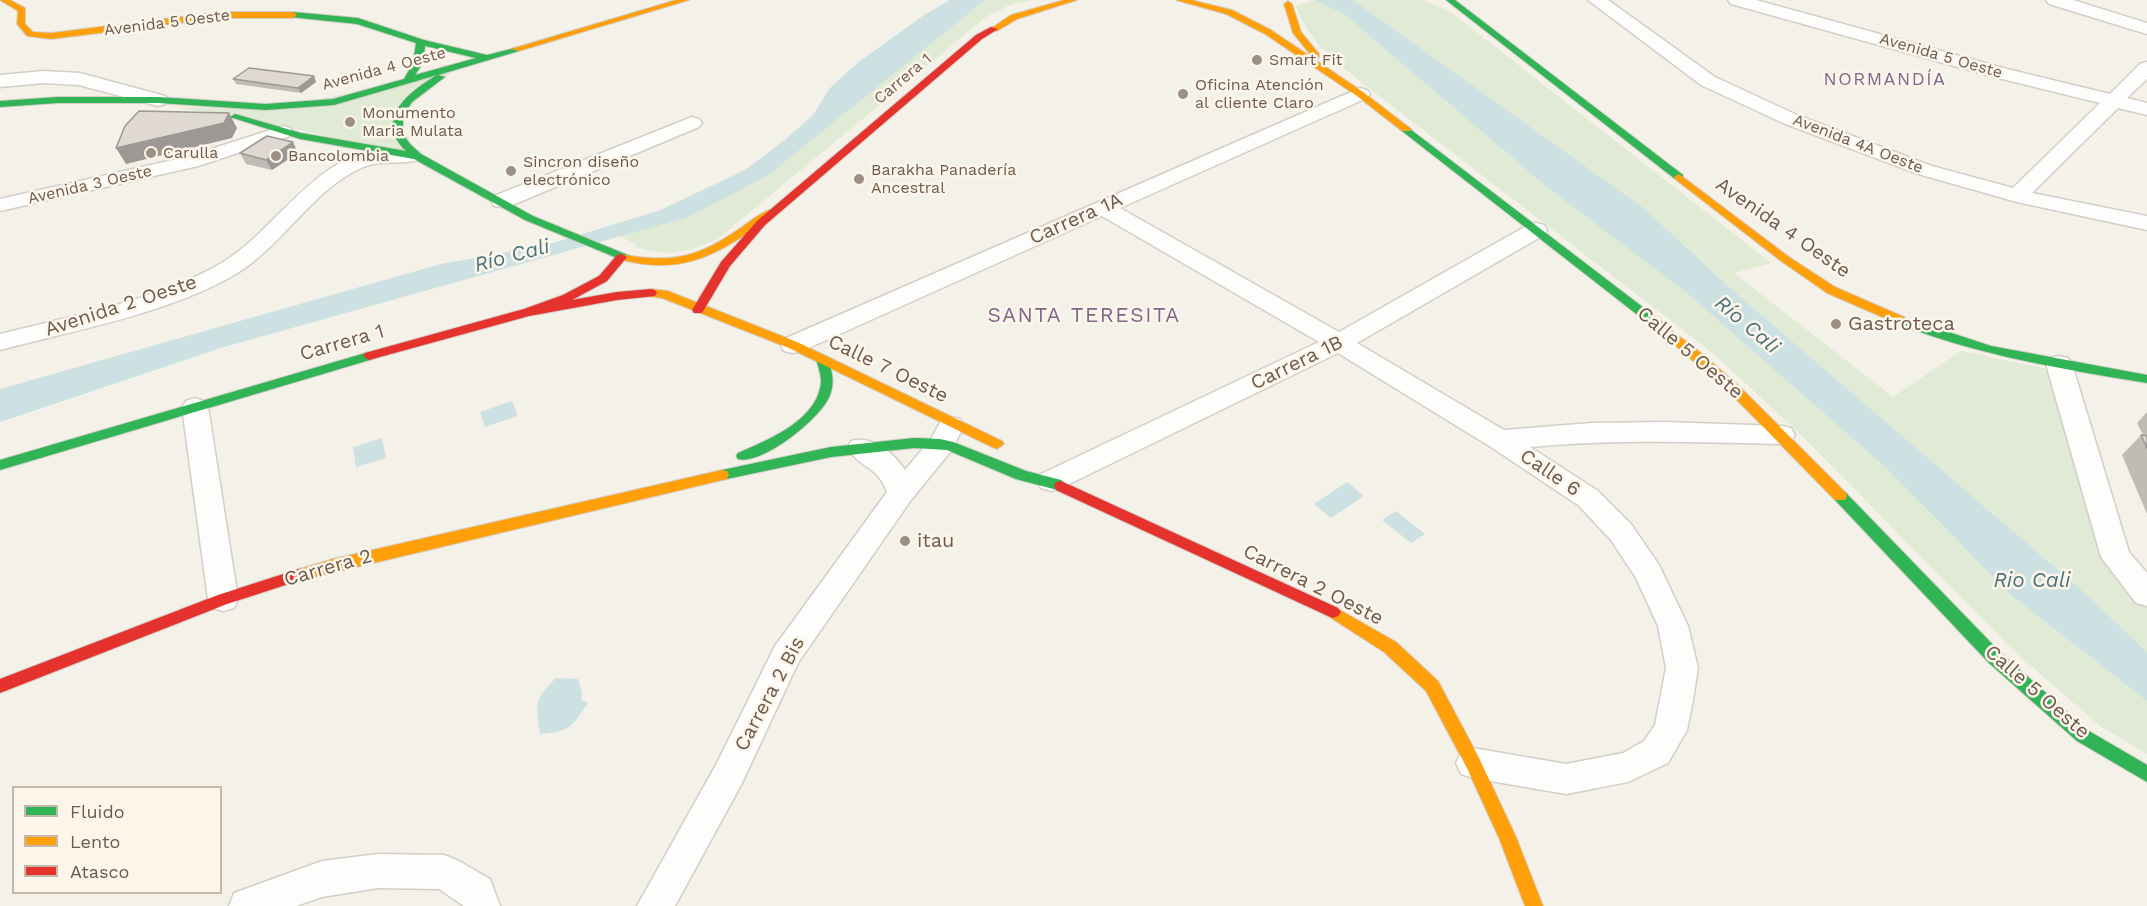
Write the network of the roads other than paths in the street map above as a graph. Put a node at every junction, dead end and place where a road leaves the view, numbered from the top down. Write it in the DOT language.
graph roads {
  1 [pos="3,0"];
  2 [pos="686,0"];
  3 [pos="1073,0"];
  4 [pos="1180,0"];
  5 [pos="1192,0"];
  6 [pos="1438,0"];
  7 [pos="1450,0"];
  8 [pos="1597,0"];
  9 [pos="1737,0"];
  10 [pos="2055,0"];
  11 [pos="1291,2"];
  12 [pos="1252,5"];
  13 [pos="1270,5"];
  14 [pos="1462,10"];
  15 [pos="2147,29"];
  16 [pos="421,42"];
  17 [pos="489,58"];
  18 [pos="2147,68"];
  19 [pos="0,81"];
  20 [pos="407,81"];
  21 [pos="1360,94"];
  22 [pos="83,100"];
  23 [pos="158,100"];
  24 [pos="334,102"];
  25 [pos="2112,102"];
  26 [pos="0,104"];
  27 [pos="2147,109"];
  28 [pos="692,123"];
  29 [pos="283,132"];
  30 [pos="417,156"];
  31 [pos="2017,196"];
  32 [pos="502,201"];
  33 [pos="0,206"];
  34 [pos="1102,207"];
  35 [pos="772,213"];
  36 [pos="2147,223"];
  37 [pos="1536,230"];
  38 [pos="616,255"];
  39 [pos="698,310"];
  40 [pos="528,312"];
  41 [pos="0,342"];
  42 [pos="1339,343"];
  43 [pos="793,345"];
  44 [pos="822,359"];
  45 [pos="2059,364"];
  46 [pos="2147,380"];
  47 [pos="195,407"];
  48 [pos="946,432"];
  49 [pos="1782,435"];
  50 [pos="1500,440"];
  51 [pos="861,448"];
  52 [pos="1012,451"];
  53 [pos="0,465"];
  54 [pos="1046,473"];
  55 [pos="666,486"];
  56 [pos="901,493"];
  57 [pos="2147,594"];
  58 [pos="224,599"];
  59 [pos="0,686"];
  60 [pos="1473,763"];
  61 [pos="2147,774"];
  62 [pos="247,906"];
  63 [pos="482,906"];
  64 [pos="655,906"];
  65 [pos="1534,906"];
  1 -- 16 [label="main road, Avenida 5 Oeste"];
  2 -- 17 [label="main road, Avenida 4 Oeste"];
  3 -- 35 [label="main road, Carrera 1"];
  4 -- 21 [label="main road, Calle 5 Oeste"];
  5 -- 12 [label="main road"];
  6 -- 14 [label="main road"];
  7 -- 14 [label="main road, Avenida 4 Oeste"];
  8 -- 31 [label="street, Avenida 4A Oeste"];
  9 -- 25 [label="street, Avenida 5 Oeste"];
  10 -- 15 [label="street"];
  11 -- 13 [label="main road"];
  11 -- 21 [label="main road"];
  14 -- 45 [label="main road, Avenida 4 Oeste"];
  16 -- 17 [label="main road, Avenida 5 Oeste"];
  16 -- 20 [label="main road"];
  17 -- 20 [label="main road, Avenida 4 Oeste"];
  17 -- 30 [label="main road"];
  18 -- 25 [label="street"];
  19 -- 23 [label="street"];
  20 -- 24 [label="main road, Avenida 4 Oeste"];
  21 -- 34 [label="street, Carrera 1A"];
  21 -- 37 [label="main road, Calle 5 Oeste"];
  22 -- 23 [label="main road, Avenida 4 Oeste"];
  22 -- 26 [label="main road, Avenida 4 Oeste"];
  22 -- 29 [label="main road, Avenida 4 Oeste"];
  23 -- 24 [label="main road, Avenida 4 Oeste"];
  24 -- 29 [label="main road"];
  25 -- 27 [label="street, Avenida 5 Oeste"];
  25 -- 31 [label="street"];
  28 -- 32 [label="street"];
  29 -- 30 [label="main road, Avenida 4 Oeste"];
  29 -- 33 [label="street, Avenida 3 Oeste"];
  30 -- 32 [label="main road"];
  30 -- 41 [label="street, Avenida 2 Oeste"];
  31 -- 36 [label="street, Avenida 4A Oeste"];
  32 -- 38 [label="main road"];
  34 -- 42 [label="street, Calle 6"];
  34 -- 43 [label="street, Carrera 1A"];
  35 -- 38 [label="main road"];
  35 -- 39 [label="main road"];
  37 -- 42 [label="street, Carrera 1B"];
  37 -- 49 [label="main road, Calle 5 Oeste"];
  38 -- 40 [label="main road"];
  39 -- 40 [label="main road, Carrera 1"];
  39 -- 43 [label="main road, Calle 7 Oeste"];
  40 -- 47 [label="main road, Carrera 1"];
  42 -- 50 [label="street, Calle 6"];
  42 -- 54 [label="street, Carrera 1B"];
  43 -- 44 [label="main road, Calle 7 Oeste"];
  44 -- 48 [label="main road, Calle 7 Oeste"];
  44 -- 55 [label="main road, Carrera 2"];
  45 -- 46 [label="main road, Avenida 4 Oeste"];
  45 -- 57 [label="street"];
  47 -- 53 [label="main road, Carrera 1"];
  47 -- 58 [label="street"];
  48 -- 51 [label="main road, Carrera 2"];
  48 -- 52 [label="main road, Calle 7 Oeste"];
  48 -- 54 [label="main road, Carrera 2 Oeste"];
  48 -- 56 [label="street, Carrera 2 Bis"];
  49 -- 50 [label="street"];
  49 -- 61 [label="main road, Calle 5 Oeste"];
  50 -- 60 [label="street, Calle 6"];
  51 -- 55 [label="main road, Carrera 2"];
  51 -- 56 [label="street"];
  54 -- 60 [label="main road, Carrera 2 Oeste"];
  55 -- 58 [label="main road, Carrera 2"];
  56 -- 64 [label="street, Carrera 2 Bis"];
  58 -- 59 [label="main road, Carrera 2"];
  60 -- 65 [label="main road, Carrera 2 Oeste"];
  62 -- 63 [label="street"];
}
